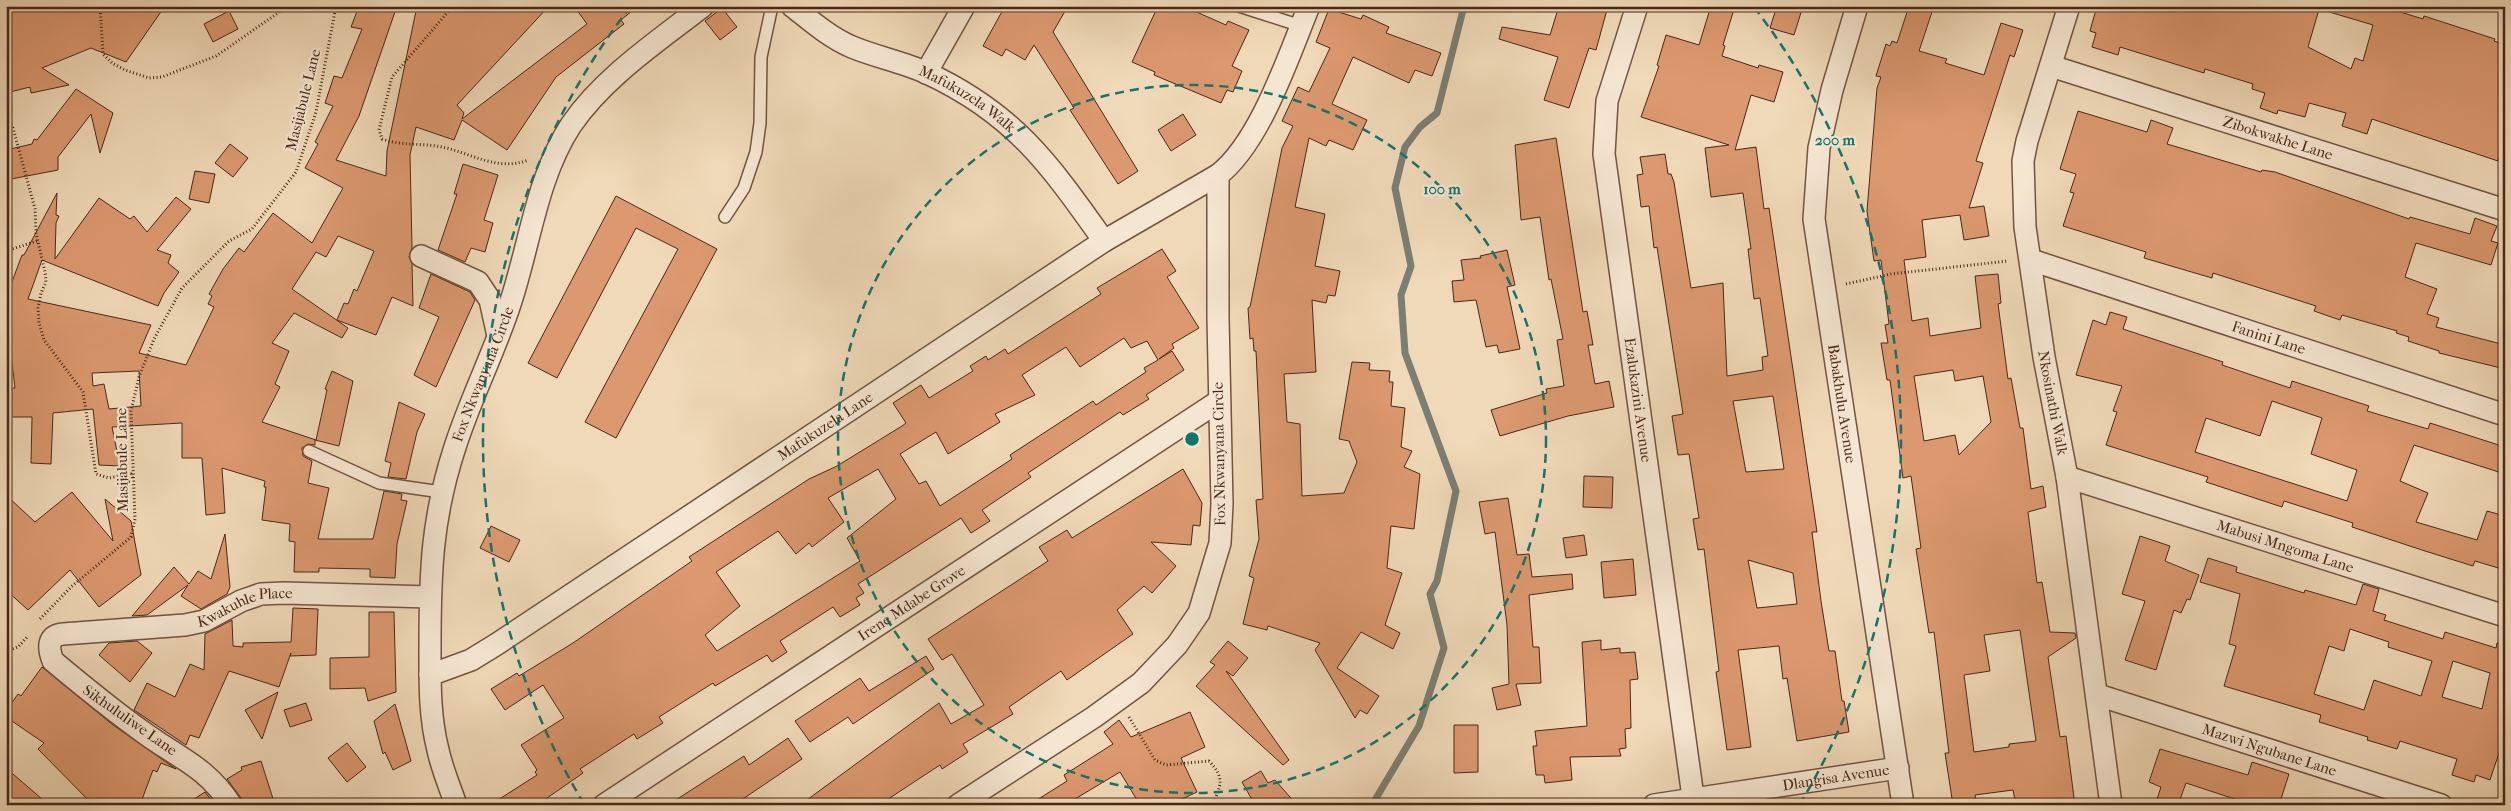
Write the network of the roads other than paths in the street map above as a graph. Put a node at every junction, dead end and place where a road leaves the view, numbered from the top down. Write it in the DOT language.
graph roads {
  1 [pos="703,6"];
  2 [pos="772,6"];
  3 [pos="792,6"];
  4 [pos="964,6"];
  5 [pos="1240,6"];
  6 [pos="1637,6"];
  7 [pos="1857,6"];
  8 [pos="2069,6"];
  9 [pos="1305,16"];
  10 [pos="2051,66"];
  11 [pos="926,73"];
  12 [pos="1218,175"];
  13 [pos="2505,210"];
  14 [pos="725,217"];
  15 [pos="1104,241"];
  16 [pos="421,256"];
  17 [pos="2031,260"];
  18 [pos="498,336"];
  19 [pos="1219,401"];
  20 [pos="2505,415"];
  21 [pos="309,451"];
  22 [pos="2066,477"];
  23 [pos="442,492"];
  24 [pos="430,597"];
  25 [pos="2505,616"];
  26 [pos="63,634"];
  27 [pos="430,674"];
  28 [pos="2098,695"];
  29 [pos="1898,768"];
  30 [pos="1693,797"];
  31 [pos="231,805"];
  32 [pos="456,805"];
  33 [pos="604,805"];
  34 [pos="958,805"];
  35 [pos="1654,805"];
  36 [pos="1904,805"];
  37 [pos="2111,805"];
  38 [pos="2441,805"];
  1 -- 18 [label="street, Fox Nkwanyana Circle"];
  2 -- 14 [label="lane"];
  3 -- 11 [label="street, Mafukuzela Walk"];
  4 -- 11 [label="street"];
  5 -- 9 [label="lane"];
  6 -- 30 [label="street, Ezalukazini Avenue"];
  7 -- 29 [label="street, Babakhulu Avenue"];
  8 -- 10 [label="street, Nkosinathi Walk"];
  9 -- 12 [label="street"];
  10 -- 13 [label="street, Zibokwakhe Lane"];
  10 -- 17 [label="street, Nkosinathi Walk"];
  11 -- 15 [label="street, Mafukuzela Walk"];
  12 -- 15 [label="street, Mafukuzela Lane"];
  12 -- 19 [label="street, Fox Nkwanyana Circle"];
  15 -- 27 [label="street, Mafukuzela Lane"];
  16 -- 18 [label="street"];
  17 -- 20 [label="street, Fanini Lane"];
  17 -- 22 [label="street, Nkosinathi Walk"];
  18 -- 23 [label="street, Fox Nkwanyana Circle"];
  19 -- 33 [label="street, Irene Mdabe Grove"];
  19 -- 34 [label="street, Fox Nkwanyana Circle"];
  21 -- 23 [label="lane"];
  22 -- 25 [label="street, Mabusi Mngoma Lane"];
  22 -- 28 [label="street, Nkosinathi Walk"];
  23 -- 24 [label="street, Fox Nkwanyana Circle"];
  24 -- 26 [label="street, Kwakuhle Place"];
  24 -- 27 [label="street, Fox Nkwanyana Circle"];
  26 -- 31 [label="street, Sikhululiwe Lane"];
  27 -- 32 [label="street, Fox Nkwanyana Circle"];
  28 -- 37 [label="street, Nkosinathi Walk"];
  28 -- 38 [label="street, Mazwi Ngubane Lane"];
  29 -- 30 [label="street, Dlangisa Avenue"];
  29 -- 36 [label="street, Babakhulu Avenue"];
  30 -- 35 [label="street, Dlangisa Avenue"];
}
